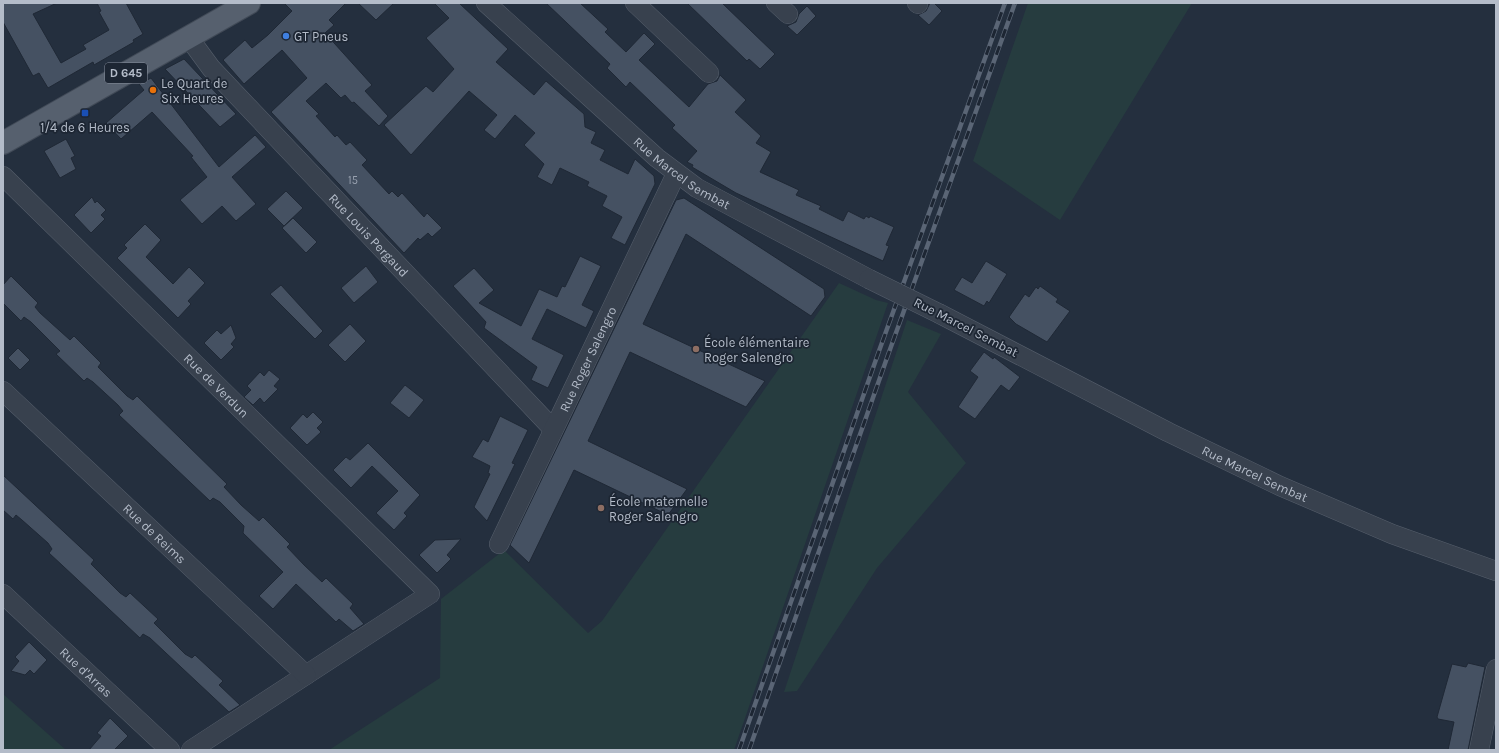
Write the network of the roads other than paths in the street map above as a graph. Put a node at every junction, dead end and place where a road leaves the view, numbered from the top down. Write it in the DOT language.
graph roads {
  1 [pos="486,3"];
  2 [pos="635,3"];
  3 [pos="247,4"];
  4 [pos="189,38"];
  5 [pos="709,73"];
  6 [pos="3,143"];
  7 [pos="676,174"];
  8 [pos="3,176"];
  9 [pos="3,391"];
  10 [pos="553,429"];
  11 [pos="499,544"];
  12 [pos="1496,571"];
  13 [pos="3,594"];
  14 [pos="1496,669"];
  15 [pos="306,674"];
  16 [pos="170,750"];
  17 [pos="191,750"];
  18 [pos="1479,750"];
  1 -- 7 [label="street, Rue Marcel Sembat"];
  2 -- 5 [label="street"];
  3 -- 4 [label="main road, D 645"];
  4 -- 6 [label="main road, D 645"];
  4 -- 10 [label="street, Rue Louis Pergaud"];
  7 -- 10 [label="street, Rue Roger Salengro"];
  7 -- 12 [label="street, Rue Marcel Sembat, bridge"];
  8 -- 15 [label="street, Rue de Verdun"];
  9 -- 15 [label="street, Rue de Reims"];
  10 -- 11 [label="street, Rue Roger Salengro"];
  13 -- 16 [label="street, Rue d'Arras"];
  14 -- 18 [label="street"];
  15 -- 17 [label="street"];
}
